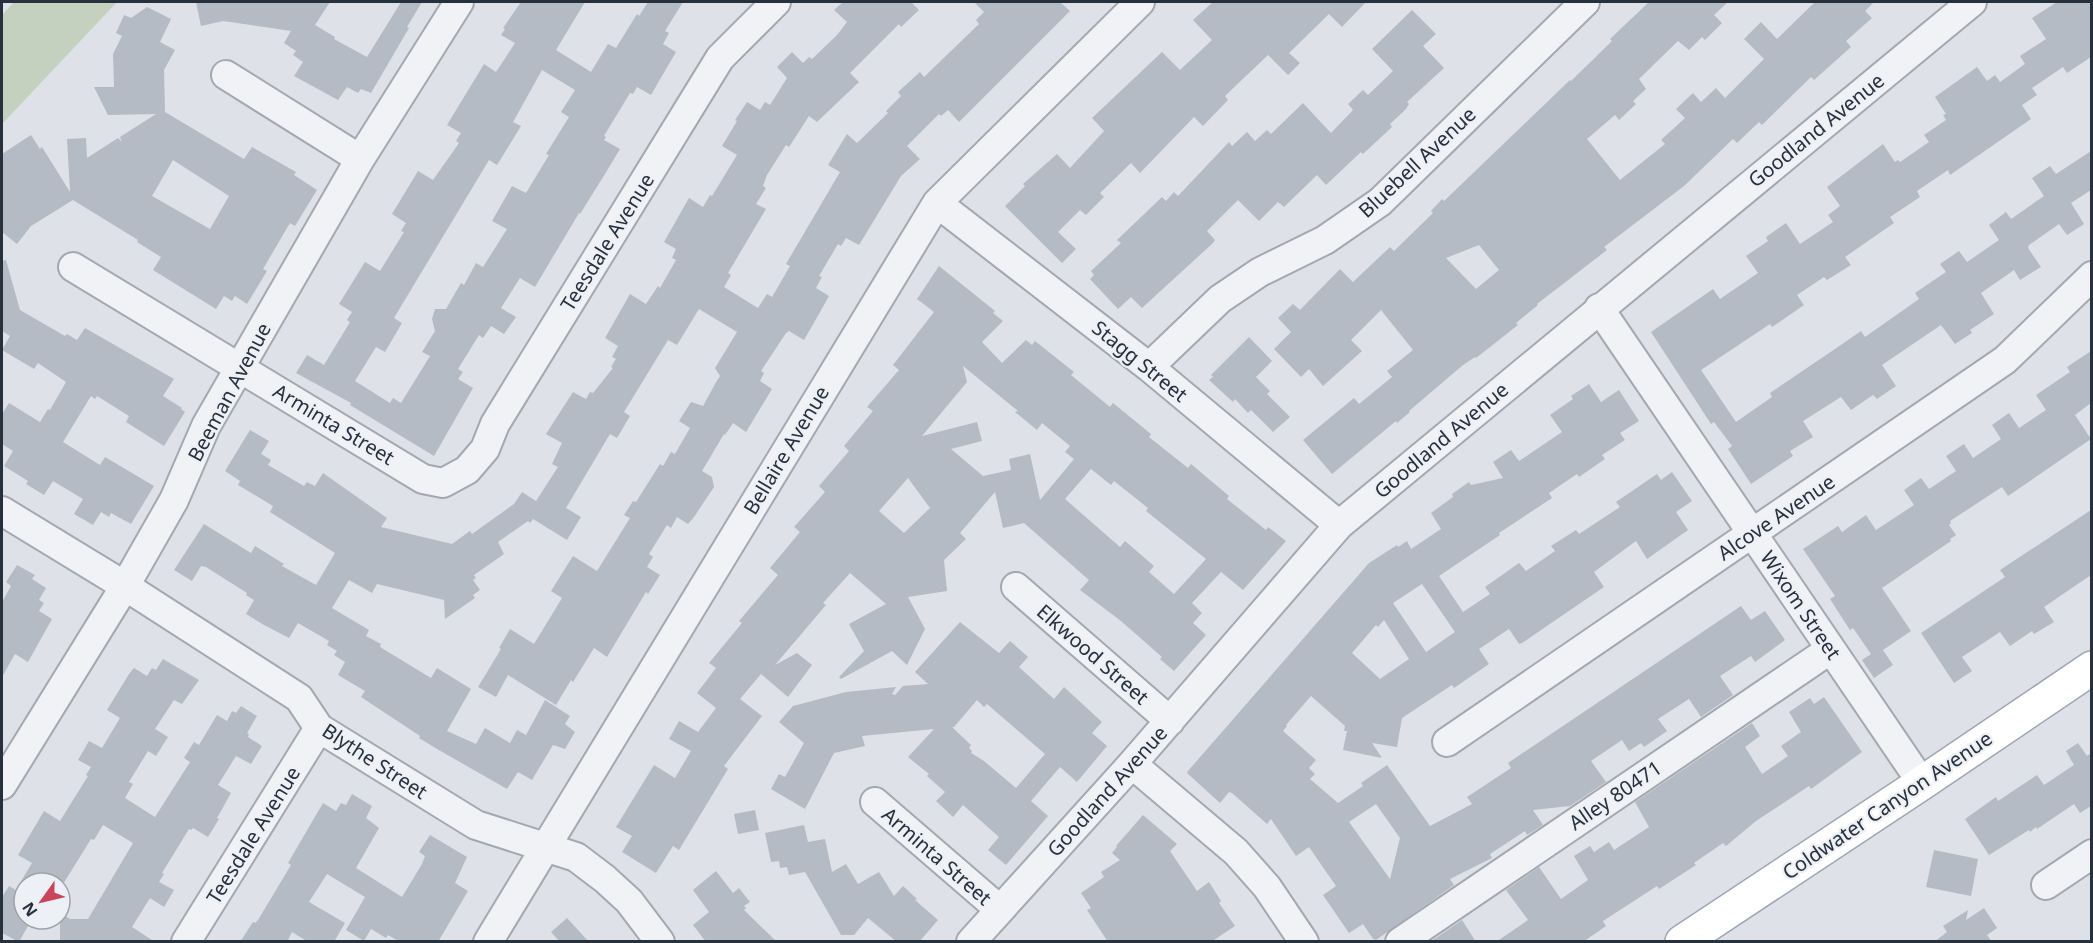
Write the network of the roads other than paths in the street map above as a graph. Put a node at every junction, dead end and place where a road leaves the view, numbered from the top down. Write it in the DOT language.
graph roads {
  1 [pos="459,2"];
  2 [pos="776,2"];
  3 [pos="1140,2"];
  4 [pos="1585,2"];
  5 [pos="1972,2"];
  6 [pos="226,75"];
  7 [pos="360,159"];
  8 [pos="937,203"];
  9 [pos="73,267"];
  10 [pos="2091,276"];
  11 [pos="1599,308"];
  12 [pos="1149,367"];
  13 [pos="240,368"];
  14 [pos="443,483"];
  15 [pos="2,511"];
  16 [pos="1339,525"];
  17 [pos="1752,533"];
  18 [pos="125,586"];
  19 [pos="1016,587"];
  20 [pos="1831,649"];
  21 [pos="2091,668"];
  22 [pos="1170,721"];
  23 [pos="319,728"];
  24 [pos="1447,742"];
  25 [pos="1132,764"];
  26 [pos="1922,783"];
  27 [pos="2,784"];
  28 [pos="875,802"];
  29 [pos="545,846"];
  30 [pos="2091,854"];
  31 [pos="2046,885"];
  32 [pos="999,909"];
  33 [pos="186,942"];
  34 [pos="488,942"];
  35 [pos="660,942"];
  36 [pos="971,942"];
  37 [pos="1304,942"];
  38 [pos="1400,942"];
  39 [pos="1682,942"];
  1 -- 7 [label="street, Beeman Avenue"];
  2 -- 14 [label="street, Teesdale Avenue"];
  3 -- 8 [label="street, Bellaire Avenue"];
  4 -- 12 [label="street, Bluebell Avenue"];
  5 -- 11 [label="street, Goodland Avenue"];
  6 -- 7 [label="street"];
  7 -- 13 [label="street, Beeman Avenue"];
  8 -- 12 [label="street, Stagg Street"];
  8 -- 29 [label="street, Bellaire Avenue"];
  9 -- 13 [label="street, Arminta Street"];
  10 -- 17 [label="street, Alcove Avenue"];
  11 -- 16 [label="street, Goodland Avenue"];
  11 -- 17 [label="street, Wixom Street"];
  12 -- 16 [label="street, Stagg Street"];
  13 -- 14 [label="street, Arminta Street"];
  13 -- 18 [label="street, Beeman Avenue"];
  15 -- 18 [label="street, Blythe Street"];
  16 -- 22 [label="street, Goodland Avenue"];
  17 -- 20 [label="street, Wixom Street"];
  17 -- 24 [label="street, Alcove Avenue"];
  18 -- 23 [label="street, Blythe Street"];
  18 -- 27 [label="street, Beeman Avenue"];
  19 -- 22 [label="street, Elkwood Street"];
  20 -- 26 [label="street, Wixom Street"];
  20 -- 38 [label="street, Alley 80471"];
  21 -- 26 [label="main road, Coldwater Canyon Avenue"];
  22 -- 25 [label="street, Goodland Avenue"];
  23 -- 29 [label="street, Blythe Street"];
  23 -- 33 [label="street, Teesdale Avenue"];
  25 -- 32 [label="street, Goodland Avenue"];
  25 -- 37 [label="street"];
  26 -- 39 [label="main road, Coldwater Canyon Avenue"];
  28 -- 32 [label="street, Arminta Street"];
  29 -- 34 [label="street, Bellaire Avenue"];
  29 -- 35 [label="street, Blythe Street"];
  30 -- 31 [label="street"];
  32 -- 36 [label="street, Goodland Avenue"];
}
